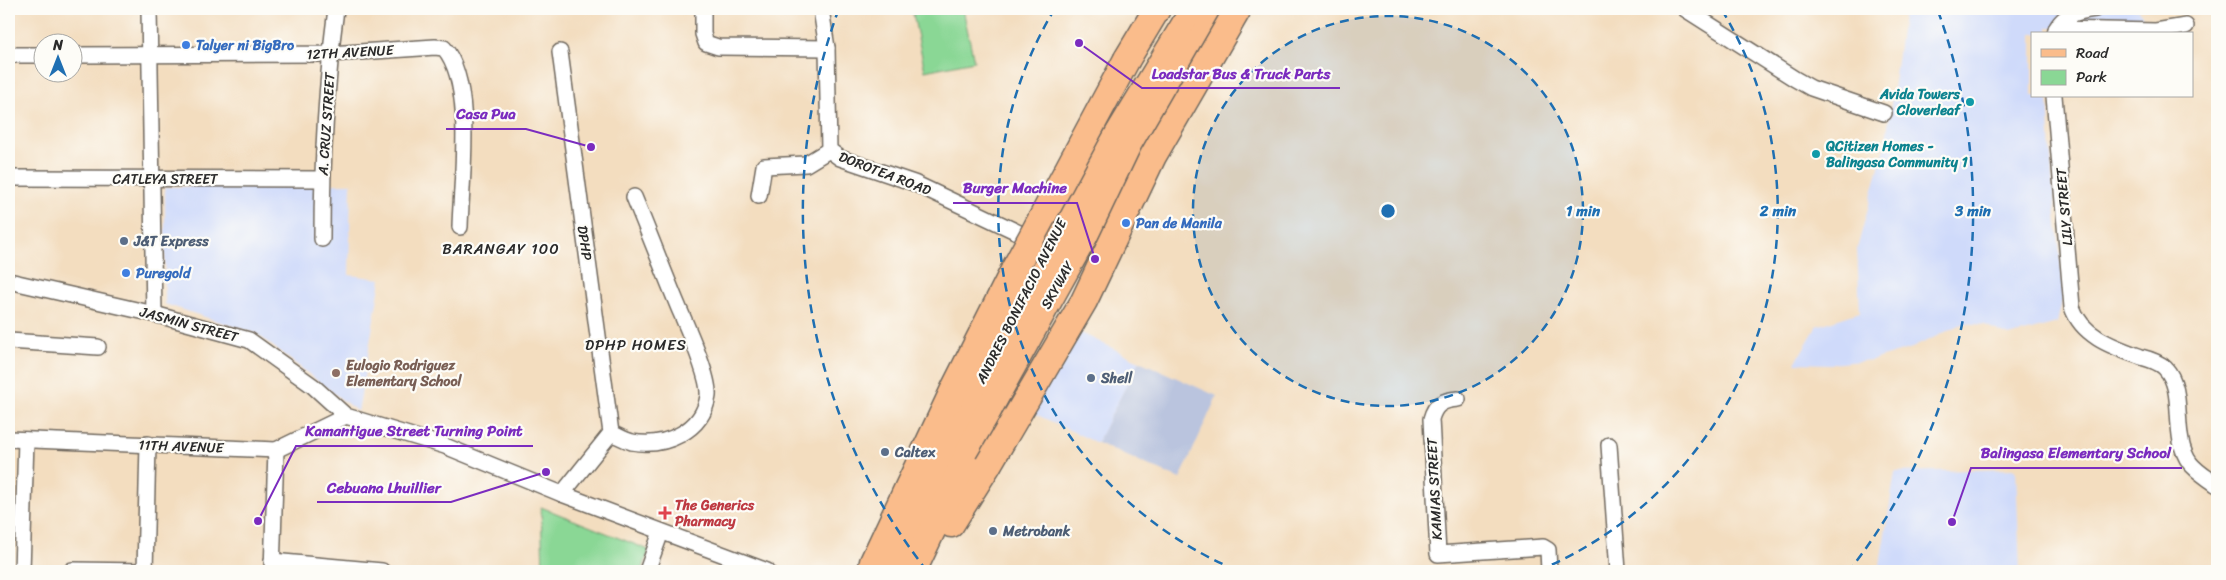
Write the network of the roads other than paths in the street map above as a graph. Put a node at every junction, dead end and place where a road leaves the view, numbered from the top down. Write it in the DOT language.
graph roads {
  1 [pos="149,9"];
  2 [pos="336,9"];
  3 [pos="703,9"];
  4 [pos="821,9"];
  5 [pos="1157,9"];
  6 [pos="1181,9"];
  7 [pos="1194,9"];
  8 [pos="1222,9"];
  9 [pos="1238,9"];
  10 [pos="1247,9"];
  11 [pos="1685,9"];
  12 [pos="2095,9"];
  13 [pos="2186,26"];
  14 [pos="2055,32"];
  15 [pos="827,48"];
  16 [pos="560,52"];
  17 [pos="330,54"];
  18 [pos="9,55"];
  19 [pos="32,55"];
  20 [pos="82,55"];
  21 [pos="150,55"];
  22 [pos="2054,98"];
  23 [pos="1884,113"];
  24 [pos="830,150"];
  25 [pos="9,178"];
  26 [pos="322,179"];
  27 [pos="151,180"];
  28 [pos="634,196"];
  29 [pos="759,196"];
  30 [pos="460,227"];
  31 [pos="322,239"];
  32 [pos="1048,248"];
  33 [pos="9,281"];
  34 [pos="154,314"];
  35 [pos="9,341"];
  36 [pos="98,347"];
  37 [pos="1458,400"];
  38 [pos="346,416"];
  39 [pos="611,434"];
  40 [pos="9,439"];
  41 [pos="26,440"];
  42 [pos="148,444"];
  43 [pos="1609,444"];
  44 [pos="276,450"];
  45 [pos="2217,485"];
  46 [pos="562,494"];
  47 [pos="938,522"];
  48 [pos="661,532"];
  49 [pos="272,566"];
  50 [pos="72,570"];
  51 [pos="22,571"];
  52 [pos="145,571"];
  53 [pos="382,571"];
  54 [pos="647,571"];
  55 [pos="767,571"];
  56 [pos="871,571"];
  57 [pos="883,571"];
  58 [pos="890,571"];
  59 [pos="913,571"];
  60 [pos="917,571"];
  61 [pos="921,571"];
  62 [pos="1550,571"];
  63 [pos="1618,571"];
  1 -- 21 [label="street"];
  2 -- 17 [label="street, A. CRUZ STREET"];
  3 -- 15 [label="street"];
  4 -- 15 [label="street, DOROTEA ROAD"];
  5 -- 56 [label="highway, bridge"];
  6 -- 32 [label="main road, ANDRES BONIFACIO AVENUE"];
  7 -- 58 [label="highway, SKYWAY"];
  8 -- 47 [label="main road, ANDRES BONIFACIO AVENUE"];
  8 -- 59 [label="highway, SKYWAY"];
  9 -- 61 [label="highway, bridge"];
  10 -- 47 [label="street, ANDRES BONIFACIO AVENUE"];
  11 -- 23 [label="street"];
  12 -- 14 [label="street"];
  13 -- 14 [label="street"];
  15 -- 24 [label="street, DOROTEA ROAD"];
  16 -- 39 [label="street, DPHP"];
  17 -- 21 [label="street, 12TH AVENUE"];
  17 -- 26 [label="street, A. CRUZ STREET"];
  17 -- 30 [label="street, 12TH AVENUE"];
  18 -- 19 [label="street"];
  20 -- 21 [label="street, 12TH AVENUE"];
  21 -- 27 [label="street"];
  22 -- 45 [label="street, LILY STREET"];
  24 -- 29 [label="street, DOROTEA ROAD"];
  24 -- 32 [label="street, DOROTEA ROAD"];
  25 -- 27 [label="street, CATLEYA STREET"];
  26 -- 27 [label="street, CATLEYA STREET"];
  26 -- 31 [label="street, A. CRUZ STREET"];
  27 -- 34 [label="street"];
  28 -- 39 [label="street"];
  32 -- 57 [label="main road, ANDRES BONIFACIO AVENUE"];
  33 -- 34 [label="street, JASMIN STREET"];
  34 -- 38 [label="street, JASMIN STREET"];
  35 -- 36 [label="street"];
  37 -- 62 [label="street, KAMIAS STREET"];
  38 -- 44 [label="street, 11TH AVENUE"];
  38 -- 46 [label="street"];
  39 -- 46 [label="street"];
  40 -- 41 [label="street, 11TH AVENUE"];
  41 -- 42 [label="street, 11TH AVENUE"];
  41 -- 51 [label="street"];
  42 -- 44 [label="street, 11TH AVENUE"];
  42 -- 52 [label="street"];
  43 -- 63 [label="street"];
  44 -- 49 [label="street"];
  46 -- 48 [label="street"];
  47 -- 60 [label="main road, ANDRES BONIFACIO AVENUE"];
  48 -- 54 [label="street"];
  48 -- 55 [label="street"];
  49 -- 53 [label="street"];
  50 -- 52 [label="street"];
}
